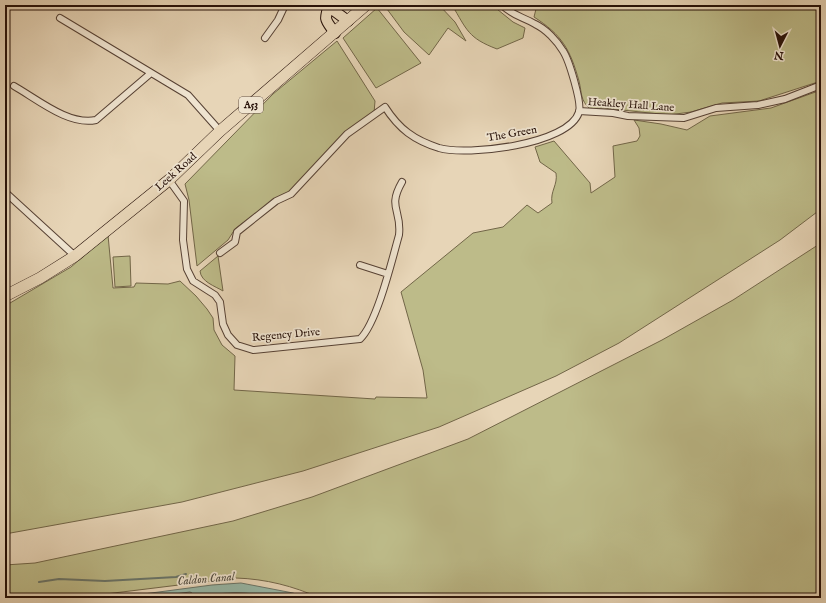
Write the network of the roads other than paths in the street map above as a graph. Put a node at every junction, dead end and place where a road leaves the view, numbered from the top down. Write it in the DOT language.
graph roads {
  1 [pos="207,5"];
  2 [pos="212,5"];
  3 [pos="286,5"];
  4 [pos="319,5"];
  5 [pos="366,5"];
  6 [pos="502,5"];
  7 [pos="328,6"];
  8 [pos="60,18"];
  9 [pos="348,21"];
  10 [pos="335,33"];
  11 [pos="265,38"];
  12 [pos="150,73"];
  13 [pos="821,85"];
  14 [pos="14,86"];
  15 [pos="580,111"];
  16 [pos="220,131"];
  17 [pos="169,180"];
  18 [pos="402,182"];
  19 [pos="5,192"];
  20 [pos="220,253"];
  21 [pos="75,256"];
  22 [pos="360,265"];
  23 [pos="388,274"];
  24 [pos="5,296"];
  1 -- 2 [label="street"];
  3 -- 11 [label="street"];
  4 -- 7 [label="street"];
  5 -- 9 [label="highway, A53"];
  6 -- 15 [label="street"];
  7 -- 9 [label="main road"];
  7 -- 10 [label="main road"];
  8 -- 12 [label="street"];
  9 -- 10 [label="highway, A53"];
  10 -- 16 [label="highway, Leek Road / A53"];
  12 -- 14 [label="street"];
  12 -- 16 [label="street"];
  13 -- 15 [label="street, Heakley Hall Lane"];
  15 -- 20 [label="street, The Green"];
  16 -- 17 [label="highway, Leek Road / A53"];
  17 -- 21 [label="highway, Leek Road / A53"];
  17 -- 23 [label="street, Regency Drive"];
  18 -- 23 [label="street, Regency Drive"];
  19 -- 21 [label="street"];
  21 -- 24 [label="highway, Leek Road / A53"];
  22 -- 23 [label="street"];
}
